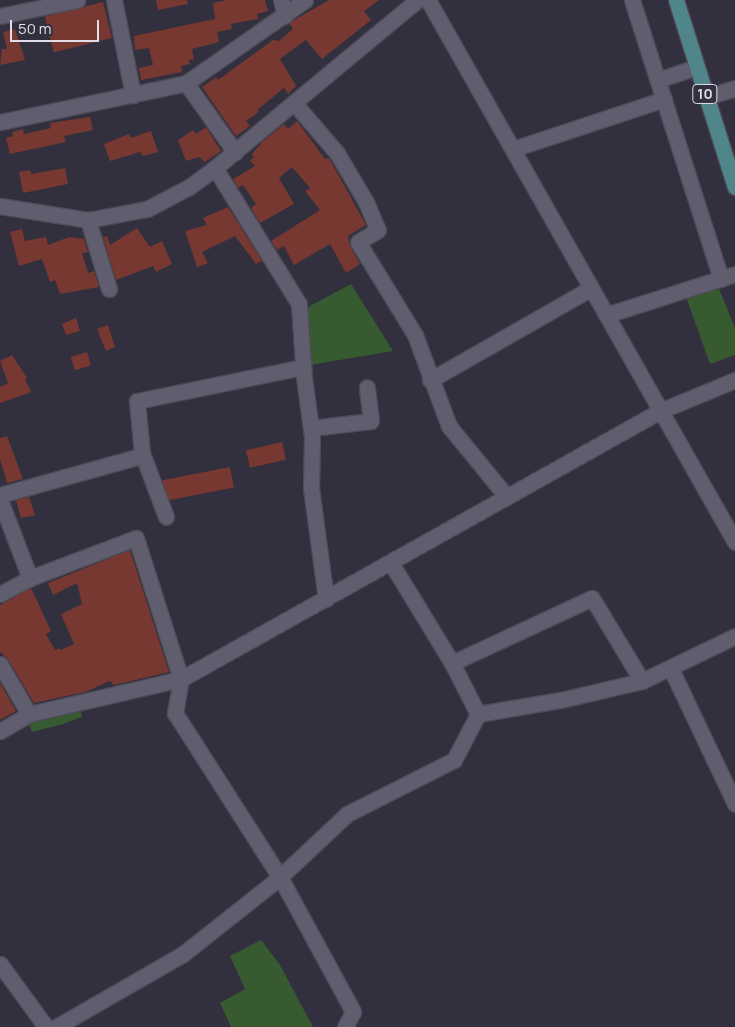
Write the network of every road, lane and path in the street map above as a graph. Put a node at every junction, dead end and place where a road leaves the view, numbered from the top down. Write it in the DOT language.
graph roads {
  1 [pos="77,0"];
  2 [pos="114,0"];
  3 [pos="281,0"];
  4 [pos="305,0"];
  5 [pos="417,0"];
  6 [pos="428,0"];
  7 [pos="632,0"];
  8 [pos="676,0"];
  9 [pos="284,15"];
  10 [pos="0,16"];
  11 [pos="696,67"];
  12 [pos="658,80"];
  13 [pos="186,83"];
  14 [pos="735,88"];
  15 [pos="133,95"];
  16 [pos="706,97"];
  17 [pos="664,100"];
  18 [pos="295,104"];
  19 [pos="0,122"];
  20 [pos="513,149"];
  21 [pos="235,152"];
  22 [pos="215,168"];
  23 [pos="735,187"];
  24 [pos="0,206"];
  25 [pos="88,220"];
  26 [pos="728,277"];
  27 [pos="591,288"];
  28 [pos="109,289"];
  29 [pos="606,315"];
  30 [pos="303,367"];
  31 [pos="430,380"];
  32 [pos="735,380"];
  33 [pos="367,387"];
  34 [pos="660,411"];
  35 [pos="311,428"];
  36 [pos="142,453"];
  37 [pos="0,495"];
  38 [pos="506,496"];
  39 [pos="0,500"];
  40 [pos="166,517"];
  41 [pos="735,542"];
  42 [pos="391,563"];
  43 [pos="30,578"];
  44 [pos="0,594"];
  45 [pos="326,599"];
  46 [pos="735,636"];
  47 [pos="452,663"];
  48 [pos="0,664"];
  49 [pos="672,669"];
  50 [pos="180,680"];
  51 [pos="642,681"];
  52 [pos="29,714"];
  53 [pos="478,714"];
  54 [pos="0,731"];
  55 [pos="735,804"];
  56 [pos="280,877"];
  57 [pos="0,964"];
  58 [pos="46,1027"];
  59 [pos="56,1027"];
  60 [pos="345,1027"];
  1 -- 10 [label="street"];
  2 -- 15 [label="street"];
  3 -- 9 [label="street"];
  4 -- 9 [label="street"];
  5 -- 18 [label="street"];
  6 -- 20 [label="street"];
  7 -- 12 [label="street"];
  8 -- 11 [label="main road, 10"];
  9 -- 13 [label="street"];
  11 -- 12 [label="street"];
  11 -- 16 [label="main road, 10"];
  12 -- 17 [label="street"];
  13 -- 15 [label="street"];
  13 -- 21 [label="street"];
  14 -- 16 [label="street"];
  15 -- 19 [label="street"];
  16 -- 23 [label="main road, 10"];
  17 -- 20 [label="street"];
  17 -- 26 [label="street"];
  18 -- 21 [label="street"];
  18 -- 31 [label="street"];
  20 -- 27 [label="street"];
  21 -- 22 [label="street"];
  22 -- 25 [label="street"];
  22 -- 30 [label="street"];
  24 -- 25 [label="street"];
  25 -- 28 [label="street"];
  26 -- 29 [label="street"];
  27 -- 29 [label="street"];
  27 -- 31 [label="street"];
  29 -- 34 [label="street"];
  30 -- 35 [label="street"];
  30 -- 36 [label="street"];
  31 -- 38 [label="street"];
  32 -- 34 [label="street"];
  33 -- 35 [label="street"];
  34 -- 38 [label="street"];
  34 -- 41 [label="street"];
  35 -- 45 [label="street"];
  36 -- 37 [label="street"];
  36 -- 40 [label="street"];
  38 -- 42 [label="street"];
  39 -- 43 [label="street"];
  42 -- 45 [label="street"];
  42 -- 47 [label="street"];
  43 -- 44 [label="street"];
  43 -- 50 [label="street"];
  45 -- 50 [label="street"];
  46 -- 49 [label="street"];
  47 -- 51 [label="street"];
  47 -- 53 [label="street"];
  48 -- 52 [label="street"];
  49 -- 51 [label="street"];
  49 -- 55 [label="street"];
  50 -- 52 [label="street"];
  50 -- 56 [label="street"];
  51 -- 53 [label="street"];
  52 -- 54 [label="street"];
  53 -- 56 [label="street"];
  56 -- 59 [label="street"];
  56 -- 60 [label="street"];
  57 -- 58 [label="street"];
}
